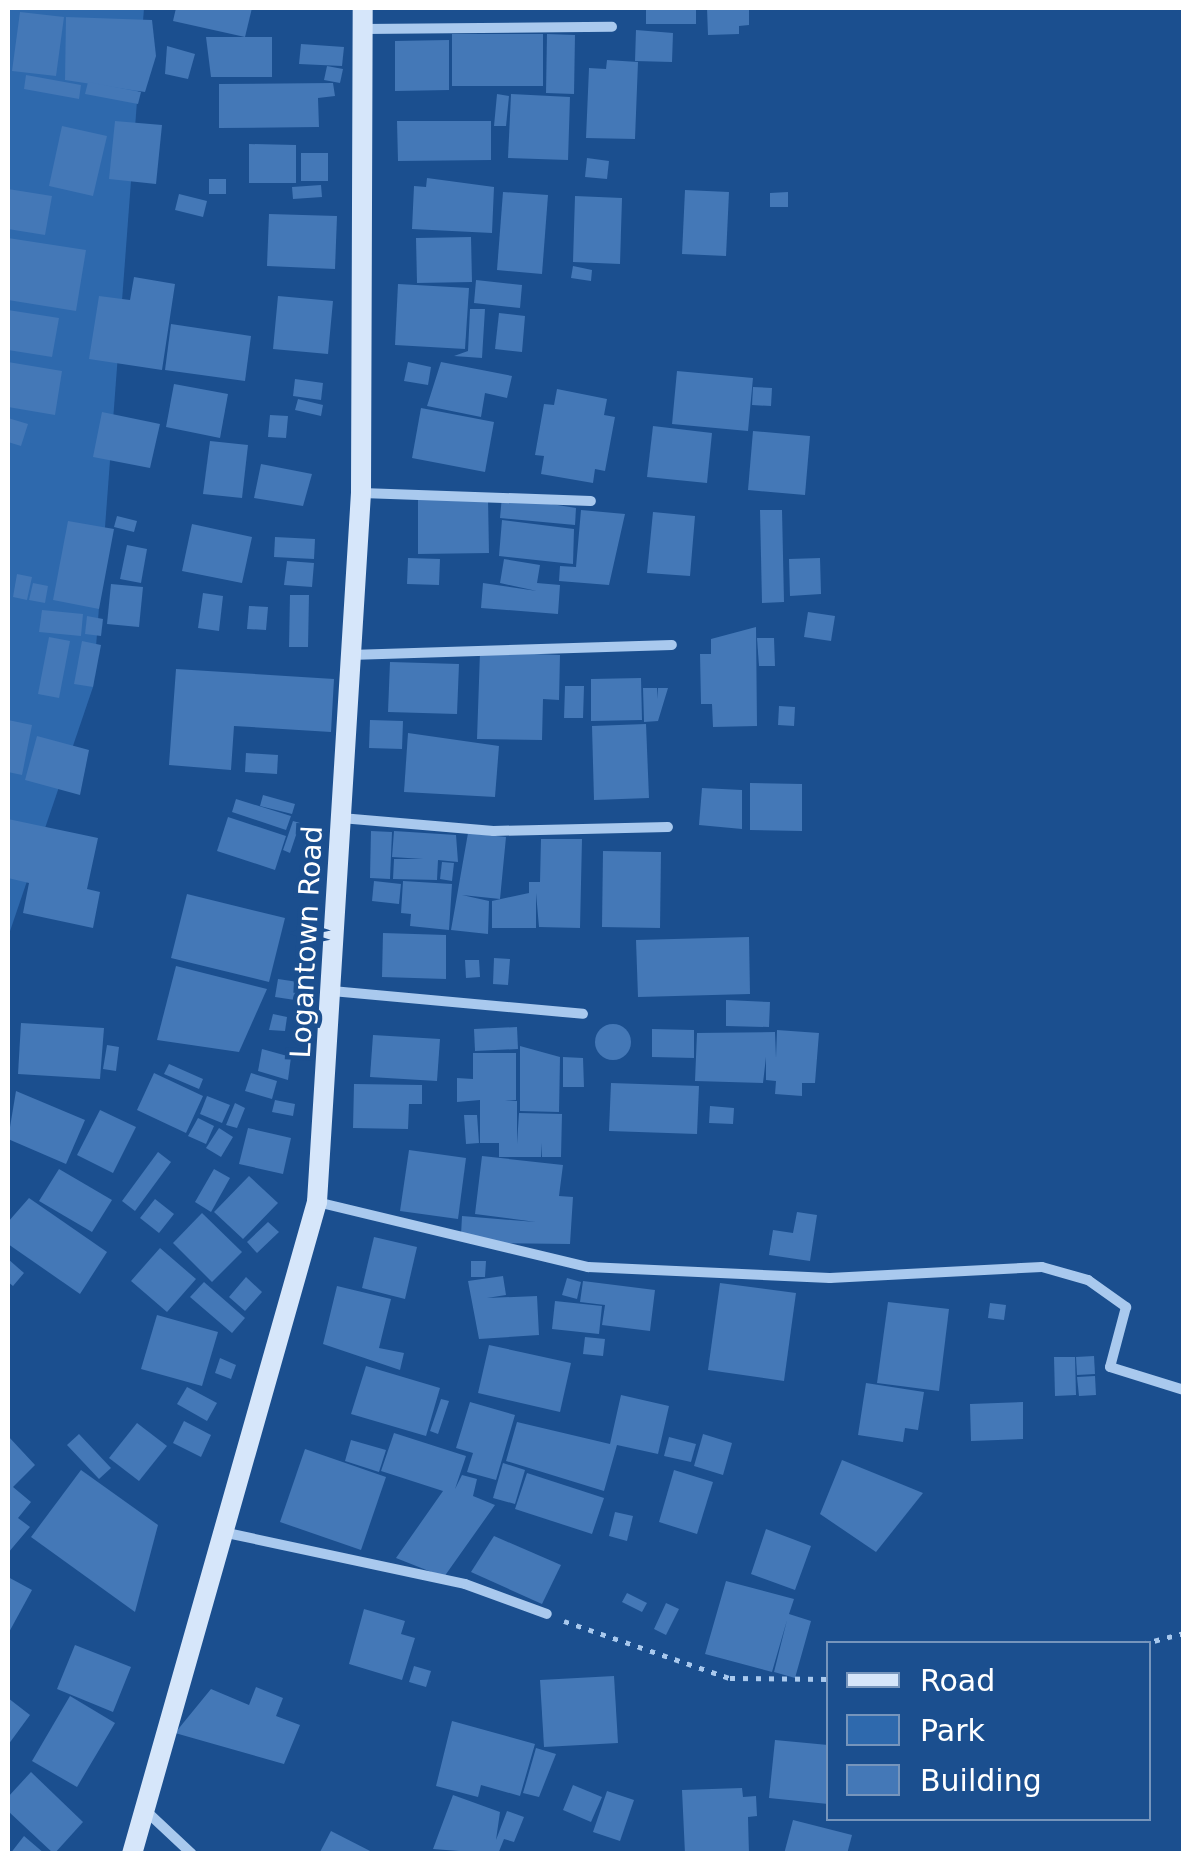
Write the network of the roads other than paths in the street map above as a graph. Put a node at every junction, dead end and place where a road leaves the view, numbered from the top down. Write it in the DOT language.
graph roads {
  1 [pos="363,8"];
  2 [pos="612,27"];
  3 [pos="362,30"];
  4 [pos="361,492"];
  5 [pos="591,500"];
  6 [pos="672,646"];
  7 [pos="349,655"];
  8 [pos="340,818"];
  9 [pos="668,827"];
  10 [pos="332,991"];
  11 [pos="584,1014"];
  12 [pos="317,1202"];
  13 [pos="1184,1390"];
  14 [pos="226,1533"];
  15 [pos="547,1614"];
  16 [pos="145,1810"];
  17 [pos="132,1854"];
  18 [pos="192,1854"];
  1 -- 3 [label="street, Logantown Road"];
  2 -- 3 [label="street"];
  3 -- 4 [label="street, Logantown Road"];
  4 -- 5 [label="street"];
  4 -- 7 [label="street, Logantown Road"];
  6 -- 7 [label="street"];
  7 -- 8 [label="street, Logantown Road"];
  8 -- 9 [label="street"];
  8 -- 10 [label="street, Logantown Road"];
  10 -- 11 [label="street"];
  10 -- 12 [label="street, Logantown Road"];
  12 -- 13 [label="street"];
  12 -- 14 [label="street, Logantown Road"];
  14 -- 15 [label="street"];
  14 -- 16 [label="street, Logantown Road"];
  16 -- 17 [label="street, Logantown Road"];
  16 -- 18 [label="street"];
}
